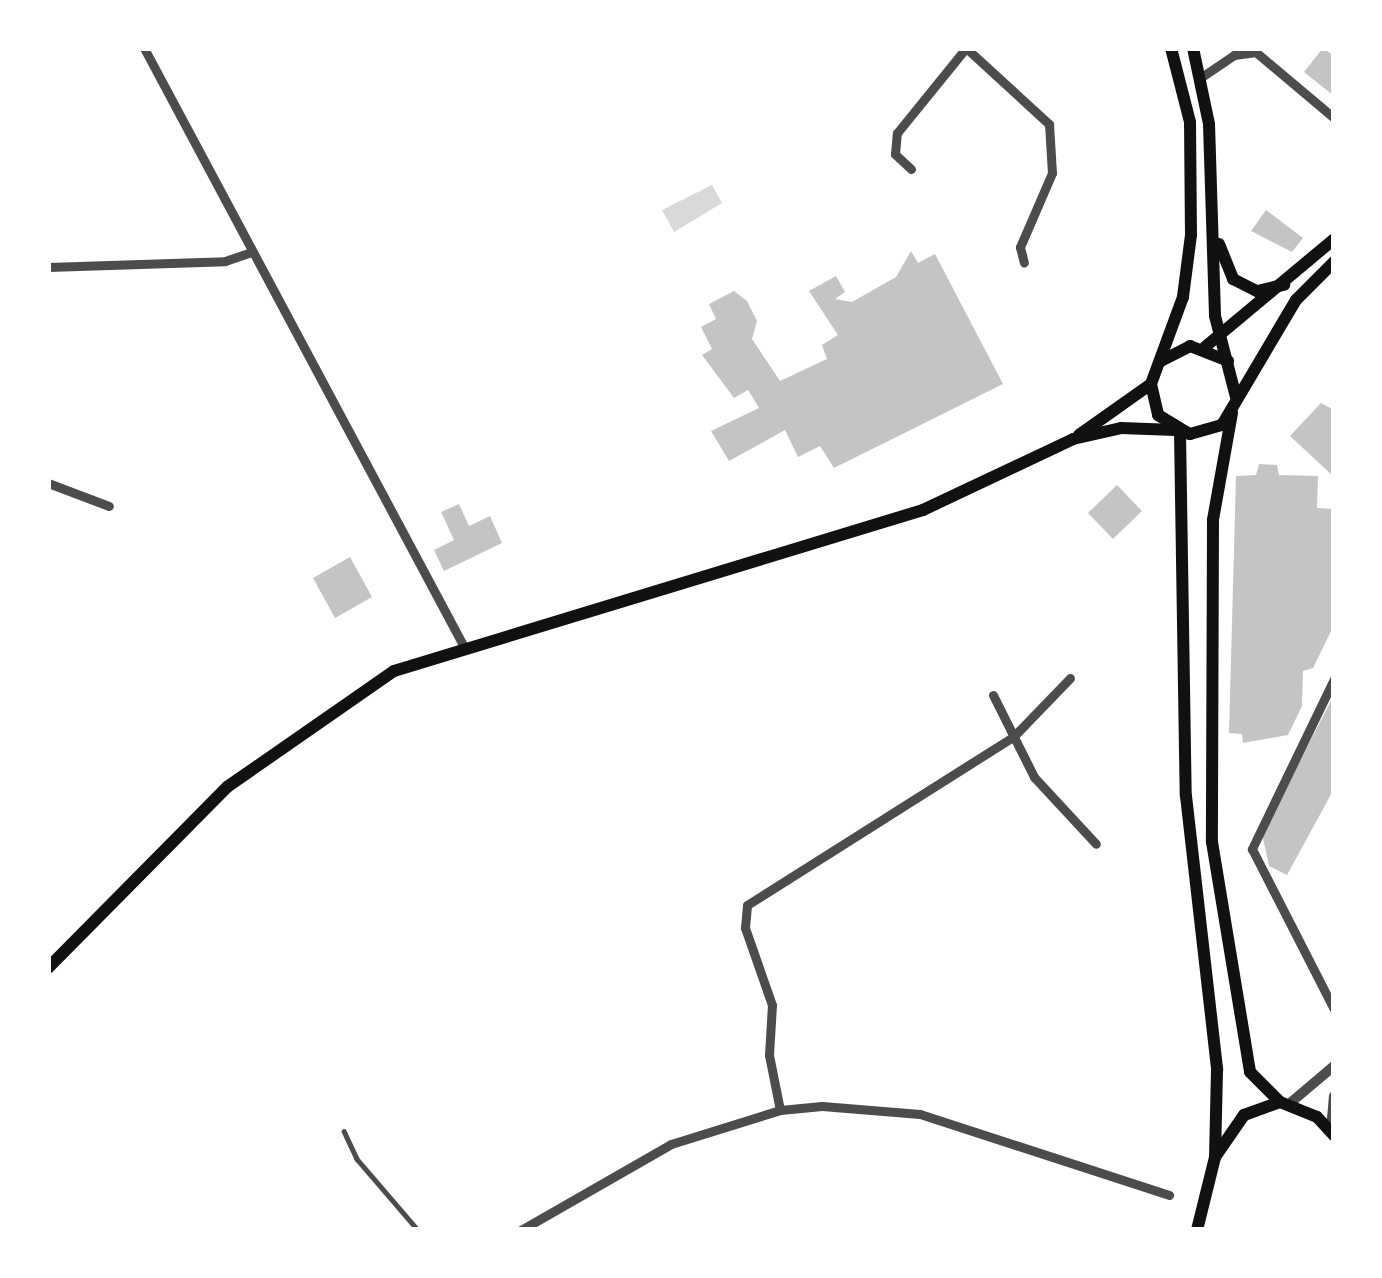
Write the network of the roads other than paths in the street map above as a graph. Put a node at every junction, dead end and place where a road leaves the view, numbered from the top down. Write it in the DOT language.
graph roads {
  1 [pos="144,48"];
  2 [pos="1172,48"];
  3 [pos="1193,48"];
  4 [pos="965,49"];
  5 [pos="1254,50"];
  6 [pos="1203,76"];
  7 [pos="1334,118"];
  8 [pos="911,169"];
  9 [pos="1214,226"];
  10 [pos="1334,239"];
  11 [pos="251,252"];
  12 [pos="1334,262"];
  13 [pos="1024,263"];
  14 [pos="48,267"];
  15 [pos="1285,285"];
  16 [pos="1219,338"];
  17 [pos="1205,347"];
  18 [pos="1229,362"];
  19 [pos="1157,367"];
  20 [pos="1150,384"];
  21 [pos="1234,409"];
  22 [pos="1178,431"];
  23 [pos="1073,440"];
  24 [pos="48,483"];
  25 [pos="109,506"];
  26 [pos="463,645"];
  27 [pos="1070,678"];
  28 [pos="1334,680"];
  29 [pos="993,695"];
  30 [pos="1013,737"];
  31 [pos="1096,844"];
  32 [pos="48,968"];
  33 [pos="1334,1009"];
  34 [pos="1334,1066"];
  35 [pos="1334,1096"];
  36 [pos="1284,1103"];
  37 [pos="780,1110"];
  38 [pos="344,1131"];
  39 [pos="1333,1132"];
  40 [pos="1215,1157"];
  41 [pos="1169,1195"];
  42 [pos="418,1230"];
  43 [pos="521,1230"];
  44 [pos="1197,1230"];
  1 -- 11 [label="street"];
  2 -- 19 [label="main road"];
  3 -- 6 [label="main road"];
  4 -- 8 [label="street"];
  4 -- 13 [label="street"];
  5 -- 6 [label="street"];
  5 -- 7 [label="street"];
  6 -- 9 [label="main road"];
  9 -- 15 [label="main road"];
  9 -- 16 [label="main road"];
  10 -- 15 [label="main road"];
  11 -- 14 [label="street"];
  11 -- 26 [label="street"];
  12 -- 21 [label="main road"];
  15 -- 16 [label="main road"];
  16 -- 17 [label="main road"];
  16 -- 18 [label="main road"];
  17 -- 18 [label="main road"];
  17 -- 19 [label="main road"];
  18 -- 21 [label="main road"];
  19 -- 20 [label="main road"];
  20 -- 22 [label="main road"];
  20 -- 23 [label="main road"];
  21 -- 22 [label="main road"];
  21 -- 36 [label="main road"];
  22 -- 23 [label="main road"];
  22 -- 40 [label="main road"];
  23 -- 26 [label="main road"];
  24 -- 25 [label="street"];
  26 -- 32 [label="main road"];
  27 -- 30 [label="street"];
  28 -- 33 [label="street"];
  29 -- 30 [label="street"];
  30 -- 31 [label="street"];
  30 -- 37 [label="street"];
  34 -- 36 [label="street"];
  35 -- 39 [label="street"];
  36 -- 39 [label="main road"];
  36 -- 40 [label="main road"];
  37 -- 41 [label="street"];
  37 -- 43 [label="street"];
  38 -- 42 [label="lane"];
  40 -- 44 [label="main road"];
}
